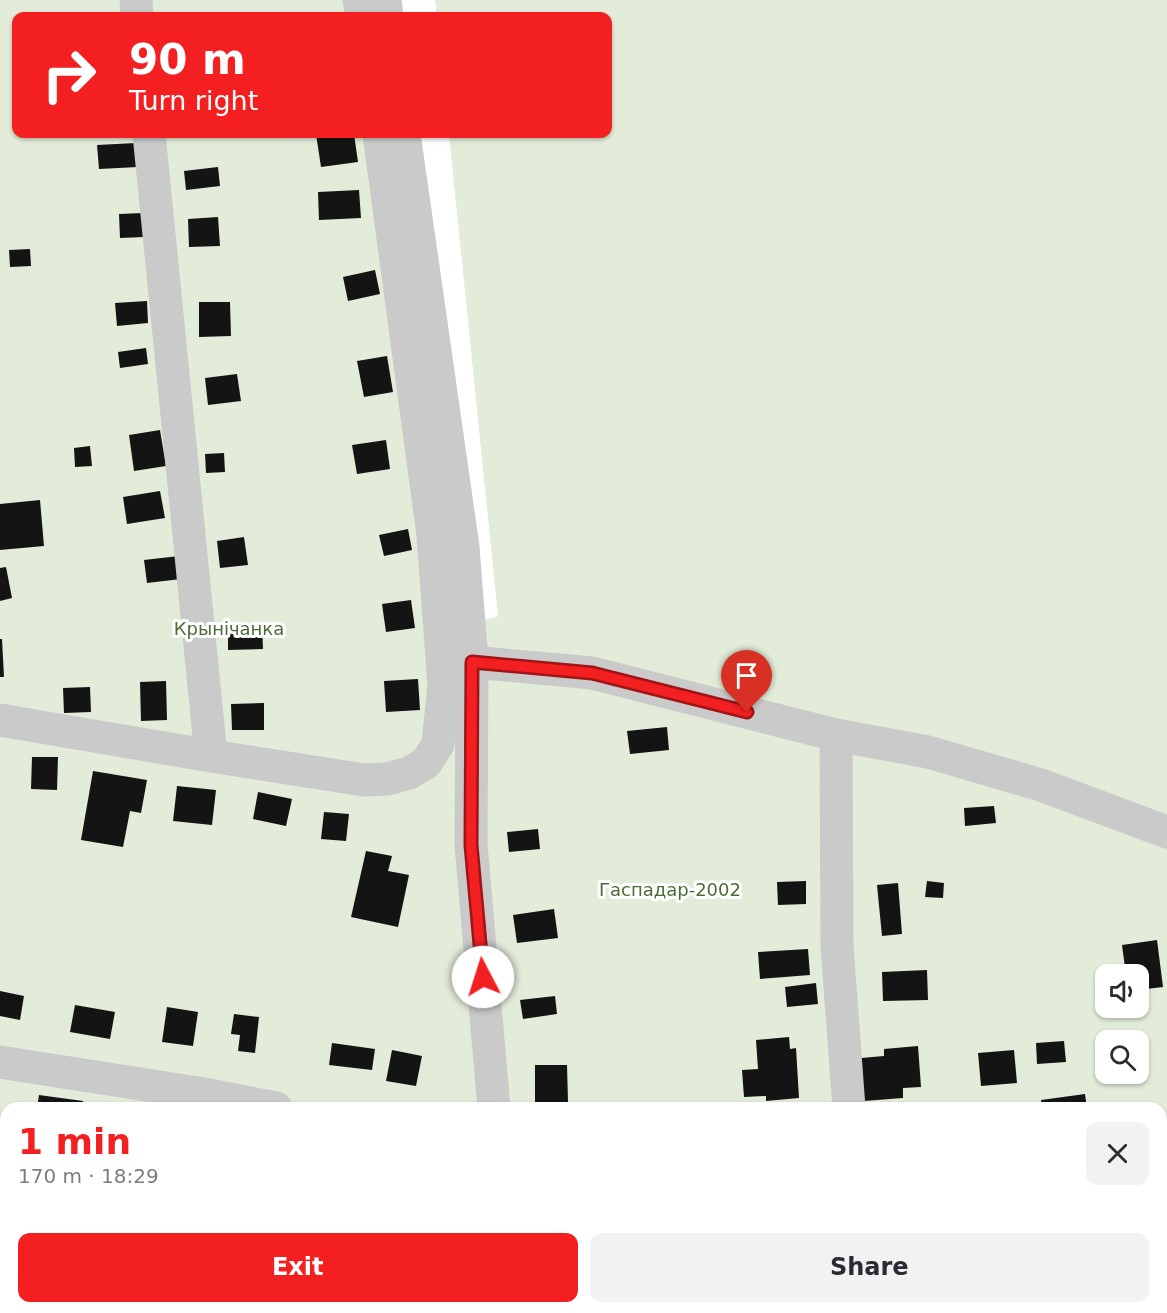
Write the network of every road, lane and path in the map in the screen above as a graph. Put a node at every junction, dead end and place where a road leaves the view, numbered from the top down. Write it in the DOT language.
graph roads {
  1 [pos="149,138"];
  2 [pos="380,138"];
  3 [pos="405,138"];
  4 [pos="472,662"];
  5 [pos="0,720"];
  6 [pos="836,735"];
  7 [pos="211,756"];
  8 [pos="1167,832"];
  9 [pos="0,1062"];
  10 [pos="204,1101"];
  11 [pos="493,1102"];
  12 [pos="849,1102"];
  1 -- 7 [label="street"];
  2 -- 7 [label="street"];
  3 -- 4 [label="street"];
  4 -- 6 [label="street"];
  4 -- 11 [label="street"];
  5 -- 7 [label="street"];
  6 -- 8 [label="street"];
  6 -- 12 [label="street"];
  9 -- 10 [label="street"];
}
